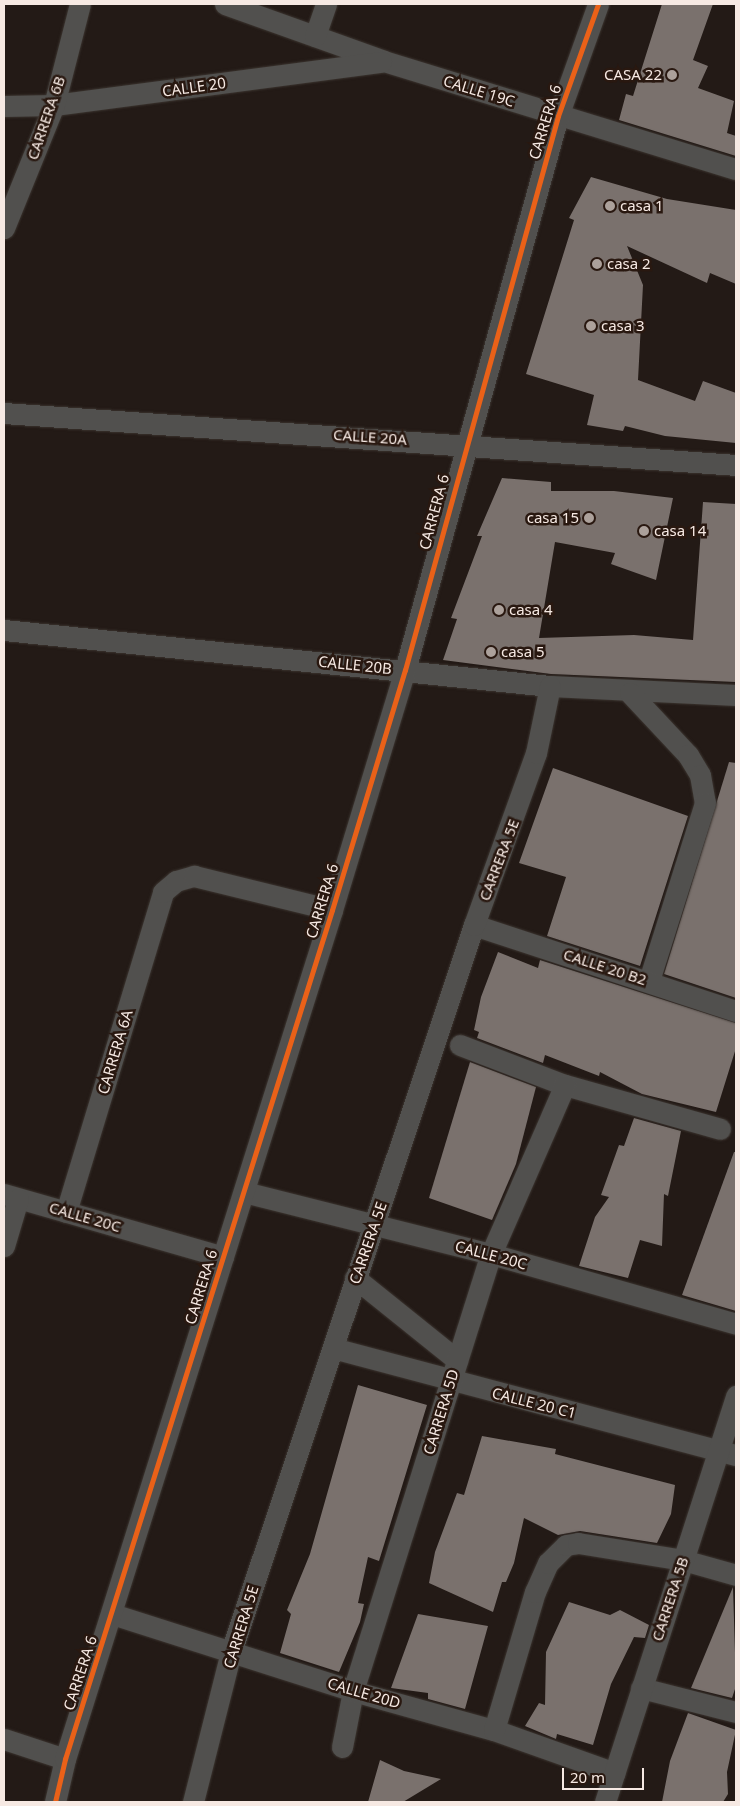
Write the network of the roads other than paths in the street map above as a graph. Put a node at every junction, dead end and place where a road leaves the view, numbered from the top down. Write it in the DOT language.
graph roads {
  1 [pos="80,4"];
  2 [pos="225,4"];
  3 [pos="326,4"];
  4 [pos="598,4"];
  5 [pos="315,36"];
  6 [pos="384,62"];
  7 [pos="4,106"];
  8 [pos="54,106"];
  9 [pos="558,116"];
  10 [pos="736,169"];
  11 [pos="4,228"];
  12 [pos="4,412"];
  13 [pos="466,443"];
  14 [pos="736,465"];
  15 [pos="4,630"];
  16 [pos="404,670"];
  17 [pos="550,686"];
  18 [pos="630,693"];
  19 [pos="736,695"];
  20 [pos="332,910"];
  21 [pos="474,925"];
  22 [pos="649,981"];
  23 [pos="736,1011"];
  24 [pos="460,1045"];
  25 [pos="565,1085"];
  26 [pos="720,1130"];
  27 [pos="244,1192"];
  28 [pos="11,1196"];
  29 [pos="66,1212"];
  30 [pos="375,1225"];
  31 [pos="4,1246"];
  32 [pos="491,1254"];
  33 [pos="223,1257"];
  34 [pos="355,1278"];
  35 [pos="736,1324"];
  36 [pos="333,1348"];
  37 [pos="457,1360"];
  38 [pos="451,1382"];
  39 [pos="736,1396"];
  40 [pos="728,1453"];
  41 [pos="683,1560"];
  42 [pos="736,1574"];
  43 [pos="112,1614"];
  44 [pos="231,1652"];
  45 [pos="641,1688"];
  46 [pos="353,1690"];
  47 [pos="736,1712"];
  48 [pos="494,1730"];
  49 [pos="4,1739"];
  50 [pos="342,1747"];
  51 [pos="65,1759"];
  52 [pos="615,1774"];
  53 [pos="55,1802"];
  54 [pos="193,1802"];
  55 [pos="605,1802"];
  1 -- 8 [label="street, CARRERA 6B"];
  2 -- 5 [label="street, CALLE 19C"];
  3 -- 5 [label="street"];
  4 -- 9 [label="street, CARRERA 6"];
  5 -- 6 [label="street, CALLE 19C"];
  6 -- 8 [label="street, CALLE 20"];
  6 -- 9 [label="street, CALLE 19C"];
  7 -- 8 [label="street, CALLE 20"];
  8 -- 11 [label="street, CARRERA 6B"];
  9 -- 10 [label="street, CALLE 19C"];
  9 -- 13 [label="street, CARRERA 6"];
  12 -- 13 [label="street, CALLE 20A"];
  13 -- 14 [label="street, CALLE 20A"];
  13 -- 16 [label="street, CARRERA 6"];
  15 -- 16 [label="street, CALLE 20B"];
  16 -- 17 [label="street, CALLE 20B"];
  16 -- 20 [label="street, CARRERA 6"];
  17 -- 18 [label="street, CALLE 20B"];
  17 -- 21 [label="street, CARRERA 5E"];
  18 -- 19 [label="street, CALLE 20B"];
  18 -- 22 [label="street"];
  20 -- 27 [label="street, CARRERA 6"];
  20 -- 29 [label="street, CARRERA 6A"];
  21 -- 22 [label="street, CALLE 20 B2"];
  21 -- 30 [label="street, CARRERA 5E"];
  22 -- 23 [label="street, CALLE 20 B2"];
  24 -- 25 [label="street"];
  25 -- 26 [label="street"];
  25 -- 32 [label="street, CARRERA 5D"];
  27 -- 30 [label="street, CALLE 20C"];
  27 -- 33 [label="street, CARRERA 6"];
  28 -- 29 [label="street, CALLE 20C"];
  28 -- 31 [label="street"];
  29 -- 33 [label="street, CALLE 20C"];
  30 -- 32 [label="street, CALLE 20C"];
  30 -- 34 [label="street, CARRERA 5E"];
  32 -- 35 [label="street, CALLE 20C"];
  32 -- 37 [label="street, CARRERA 5D"];
  33 -- 43 [label="street, CARRERA 6"];
  34 -- 36 [label="street, CARRERA 5E"];
  34 -- 37 [label="street"];
  36 -- 38 [label="street, CALLE 20 C1"];
  36 -- 44 [label="street, CARRERA 5E"];
  37 -- 38 [label="street, CARRERA 5D"];
  38 -- 40 [label="street, CALLE 20 C1"];
  38 -- 46 [label="street, CARRERA 5D"];
  39 -- 40 [label="street, CARRERA 5B"];
  40 -- 41 [label="street, CARRERA 5B"];
  41 -- 42 [label="street"];
  41 -- 45 [label="street, CARRERA 5B"];
  41 -- 48 [label="street"];
  43 -- 44 [label="street, CALLE 20D"];
  43 -- 51 [label="street, CARRERA 6"];
  44 -- 46 [label="street, CALLE 20D"];
  44 -- 54 [label="street, CARRERA 5E"];
  45 -- 47 [label="street"];
  45 -- 52 [label="street, CARRERA 5B"];
  46 -- 48 [label="street, CALLE 20D"];
  46 -- 50 [label="street, CARRERA 5D"];
  48 -- 52 [label="street, CALLE 20D"];
  49 -- 51 [label="street"];
  51 -- 53 [label="street, CARRERA 6"];
  52 -- 55 [label="street, CARRERA 5B"];
}
